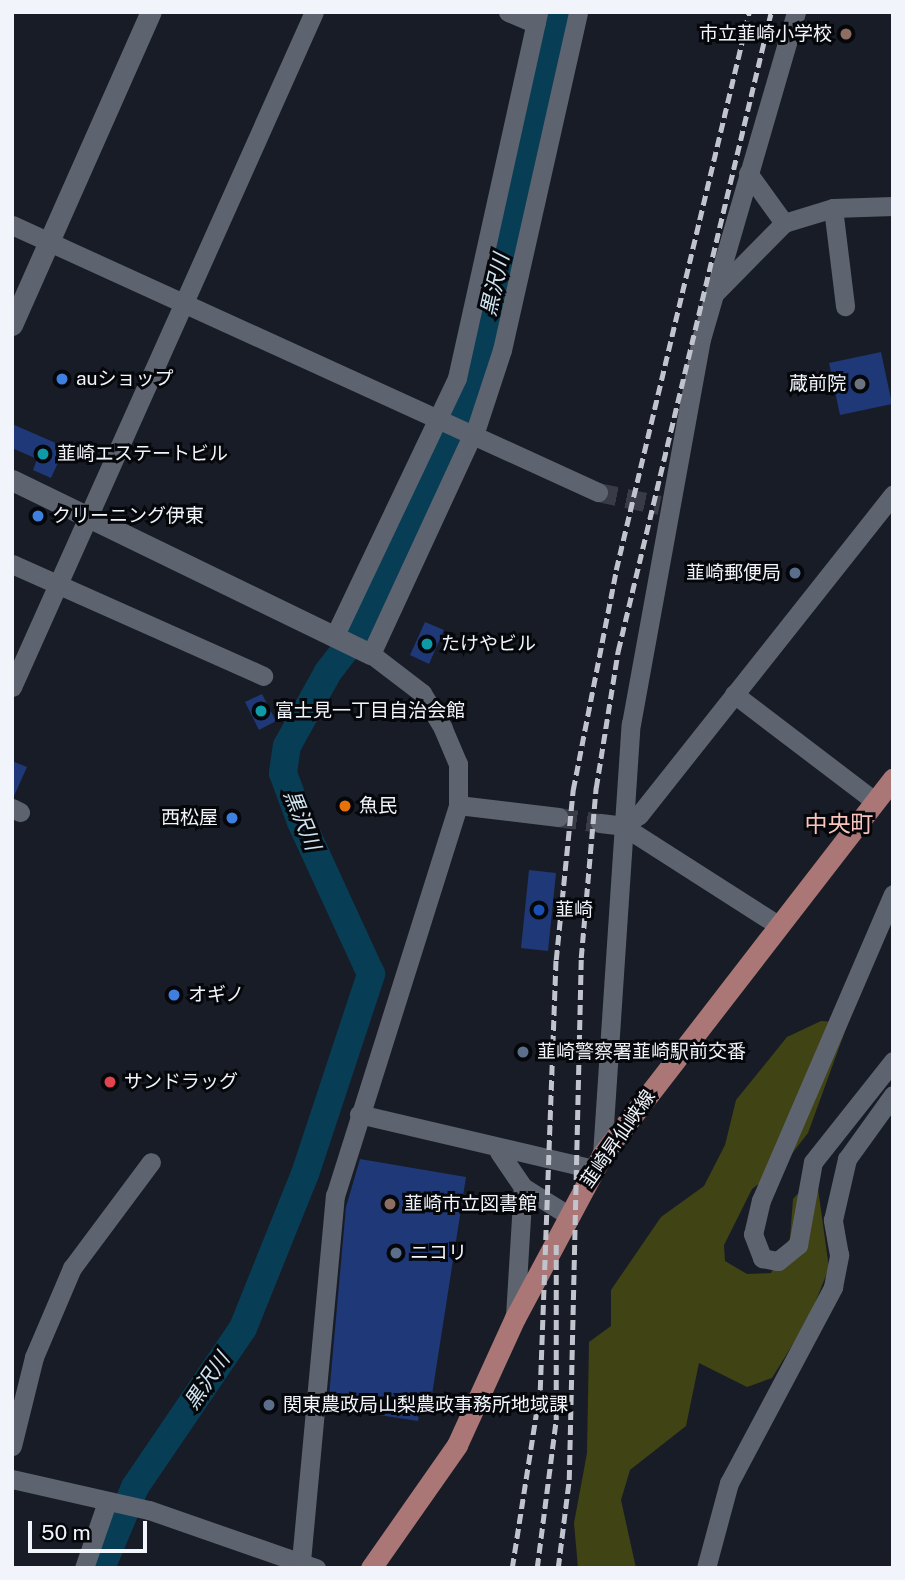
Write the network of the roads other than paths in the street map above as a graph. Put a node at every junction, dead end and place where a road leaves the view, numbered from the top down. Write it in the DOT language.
graph roads {
  1 [pos="151,12"];
  2 [pos="314,12"];
  3 [pos="508,12"];
  4 [pos="578,12"];
  5 [pos="796,12"];
  6 [pos="537,18"];
  7 [pos="748,173"];
  8 [pos="893,189"];
  9 [pos="892,206"];
  10 [pos="833,208"];
  11 [pos="893,219"];
  12 [pos="784,223"];
  13 [pos="12,225"];
  14 [pos="49,241"];
  15 [pos="713,295"];
  16 [pos="185,303"];
  17 [pos="845,306"];
  18 [pos="12,325"];
  19 [pos="438,419"];
  20 [pos="473,435"];
  21 [pos="12,480"];
  22 [pos="598,492"];
  23 [pos="893,494"];
  24 [pos="92,516"];
  25 [pos="12,564"];
  26 [pos="59,585"];
  27 [pos="335,635"];
  28 [pos="371,654"];
  29 [pos="263,676"];
  30 [pos="12,687"];
  31 [pos="734,694"];
  32 [pos="893,778"];
  33 [pos="873,800"];
  34 [pos="458,805"];
  35 [pos="558,817"];
  36 [pos="600,823"];
  37 [pos="623,826"];
  38 [pos="893,894"];
  39 [pos="776,924"];
  40 [pos="893,1061"];
  41 [pos="893,1095"];
  42 [pos="359,1114"];
  43 [pos="499,1152"];
  44 [pos="152,1162"];
  45 [pos="598,1162"];
  46 [pos="523,1187"];
  47 [pos="568,1215"];
  48 [pos="515,1318"];
  49 [pos="12,1446"];
  50 [pos="12,1479"];
  51 [pos="110,1503"];
  52 [pos="308,1564"];
  53 [pos="84,1568"];
  54 [pos="371,1568"];
  55 [pos="706,1568"];
  1 -- 14 [label="street"];
  2 -- 16 [label="street"];
  3 -- 6 [label="street"];
  4 -- 20 [label="street"];
  5 -- 7 [label="street"];
  6 -- 19 [label="street"];
  7 -- 12 [label="street"];
  7 -- 15 [label="street"];
  8 -- 9 [label="street"];
  9 -- 10 [label="street"];
  9 -- 11 [label="street"];
  10 -- 12 [label="street"];
  10 -- 17 [label="street"];
  12 -- 15 [label="street"];
  13 -- 14 [label="street"];
  14 -- 16 [label="street"];
  14 -- 18 [label="street"];
  15 -- 37 [label="street"];
  16 -- 19 [label="street"];
  16 -- 24 [label="street"];
  19 -- 20 [label="street"];
  19 -- 27 [label="street"];
  20 -- 22 [label="street"];
  20 -- 28 [label="street"];
  21 -- 24 [label="street"];
  23 -- 31 [label="street"];
  24 -- 26 [label="street"];
  24 -- 27 [label="street"];
  25 -- 26 [label="street"];
  26 -- 29 [label="street"];
  26 -- 30 [label="street"];
  27 -- 28 [label="street"];
  28 -- 34 [label="street"];
  31 -- 33 [label="street"];
  31 -- 37 [label="street"];
  32 -- 33 [label="main road, 韮崎昇仙峡線"];
  33 -- 39 [label="main road, 韮崎昇仙峡線"];
  34 -- 35 [label="street"];
  34 -- 42 [label="street"];
  36 -- 37 [label="street"];
  37 -- 39 [label="street"];
  37 -- 45 [label="street"];
  38 -- 40 [label="street"];
  39 -- 45 [label="main road, 韮崎昇仙峡線"];
  41 -- 55 [label="street"];
  42 -- 43 [label="street"];
  42 -- 52 [label="street"];
  43 -- 45 [label="street"];
  43 -- 46 [label="street"];
  44 -- 49 [label="street"];
  45 -- 47 [label="main road, 韮崎昇仙峡線"];
  46 -- 47 [label="street"];
  46 -- 48 [label="street"];
  47 -- 48 [label="main road, 韮崎昇仙峡線"];
  48 -- 54 [label="main road, 韮崎昇仙峡線"];
  50 -- 51 [label="street"];
  51 -- 52 [label="street"];
  51 -- 53 [label="street"];
}
